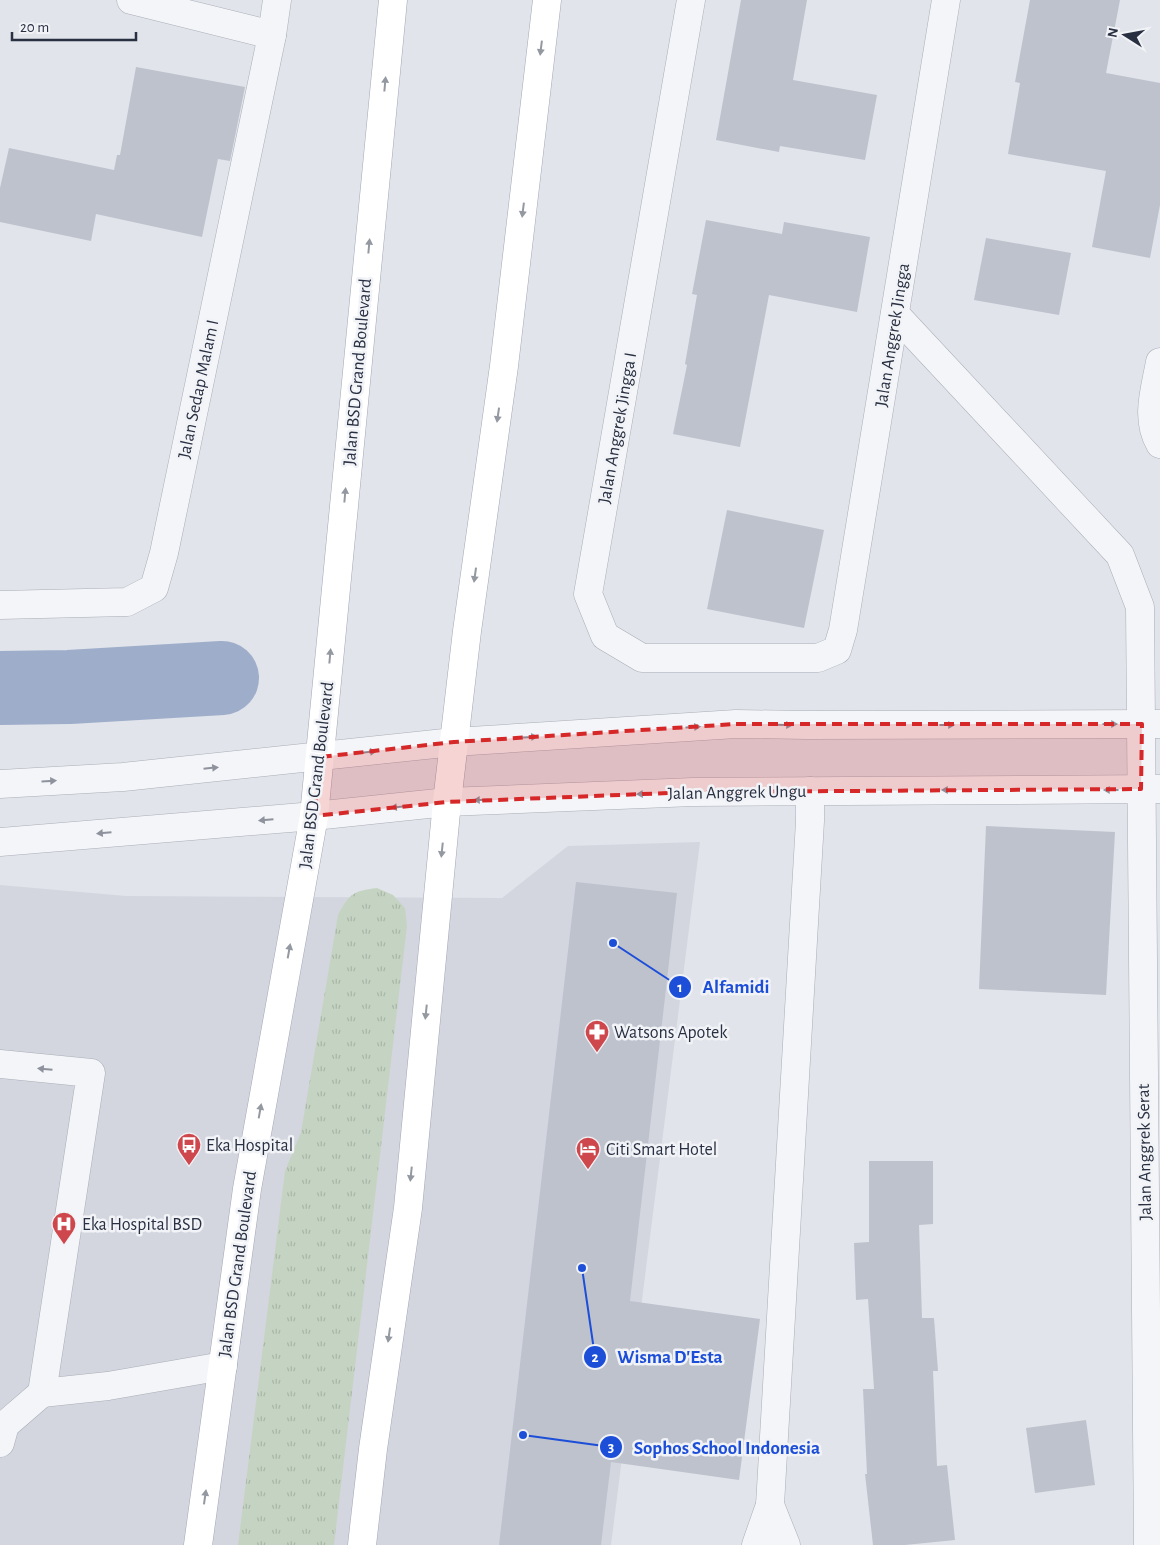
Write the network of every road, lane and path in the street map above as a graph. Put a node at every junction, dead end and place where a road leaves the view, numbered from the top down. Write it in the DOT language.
graph roads {
  1 [pos="131,0"];
  2 [pos="277,0"];
  3 [pos="393,0"];
  4 [pos="547,0"];
  5 [pos="692,0"];
  6 [pos="946,0"];
  7 [pos="272,35"];
  8 [pos="895,314"];
  9 [pos="1160,362"];
  10 [pos="1160,444"];
  11 [pos="0,606"];
  12 [pos="818,658"];
  13 [pos="1151,724"];
  14 [pos="454,742"];
  15 [pos="320,757"];
  16 [pos="0,784"];
  17 [pos="1150,789"];
  18 [pos="810,791"];
  19 [pos="447,802"];
  20 [pos="314,816"];
  21 [pos="0,842"];
  22 [pos="0,1064"];
  23 [pos="223,1366"];
  24 [pos="42,1393"];
  25 [pos="0,1443"];
  26 [pos="770,1505"];
  27 [pos="198,1545"];
  28 [pos="362,1545"];
  29 [pos="756,1545"];
  30 [pos="786,1545"];
  31 [pos="1148,1545"];
  1 -- 7 [label="street"];
  2 -- 7 [label="street"];
  15 -- 3 [label="main road, Jalan BSD Grand Boulevard, one-way"];
  4 -- 14 [label="main road, one-way"];
  5 -- 12 [label="street, Jalan Anggrek Jingga I"];
  6 -- 8 [label="street, Jalan Anggrek Jingga"];
  7 -- 11 [label="street, Jalan Sedap Malam I"];
  8 -- 12 [label="street, Jalan Anggrek Jingga"];
  8 -- 13 [label="street, Jalan Anggrek Serat"];
  9 -- 10 [label="street"];
  14 -- 13 [label="street, one-way"];
  13 -- 17 [label="street, Jalan Anggrek Serat"];
  15 -- 14 [label="street, one-way"];
  14 -- 19 [label="main road"];
  16 -- 15 [label="street, one-way"];
  15 -- 20 [label="main road, Jalan BSD Grand Boulevard"];
  17 -- 18 [label="street, Jalan Anggrek Ungu, one-way"];
  17 -- 31 [label="street, Jalan Anggrek Serat"];
  18 -- 19 [label="street, Jalan Anggrek Ungu, one-way"];
  18 -- 26 [label="street"];
  19 -- 20 [label="street, Jalan Anggrek Ungu, one-way"];
  19 -- 28 [label="main road, one-way"];
  20 -- 21 [label="street, Jalan Anggrek Ungu, one-way"];
  23 -- 20 [label="main road, Jalan BSD Grand Boulevard, one-way"];
  24 -- 22 [label="street, one-way"];
  23 -- 24 [label="street"];
  27 -- 23 [label="main road, Jalan BSD Grand Boulevard, one-way"];
  24 -- 25 [label="street"];
  26 -- 29 [label="street"];
  26 -- 30 [label="street"];
}
